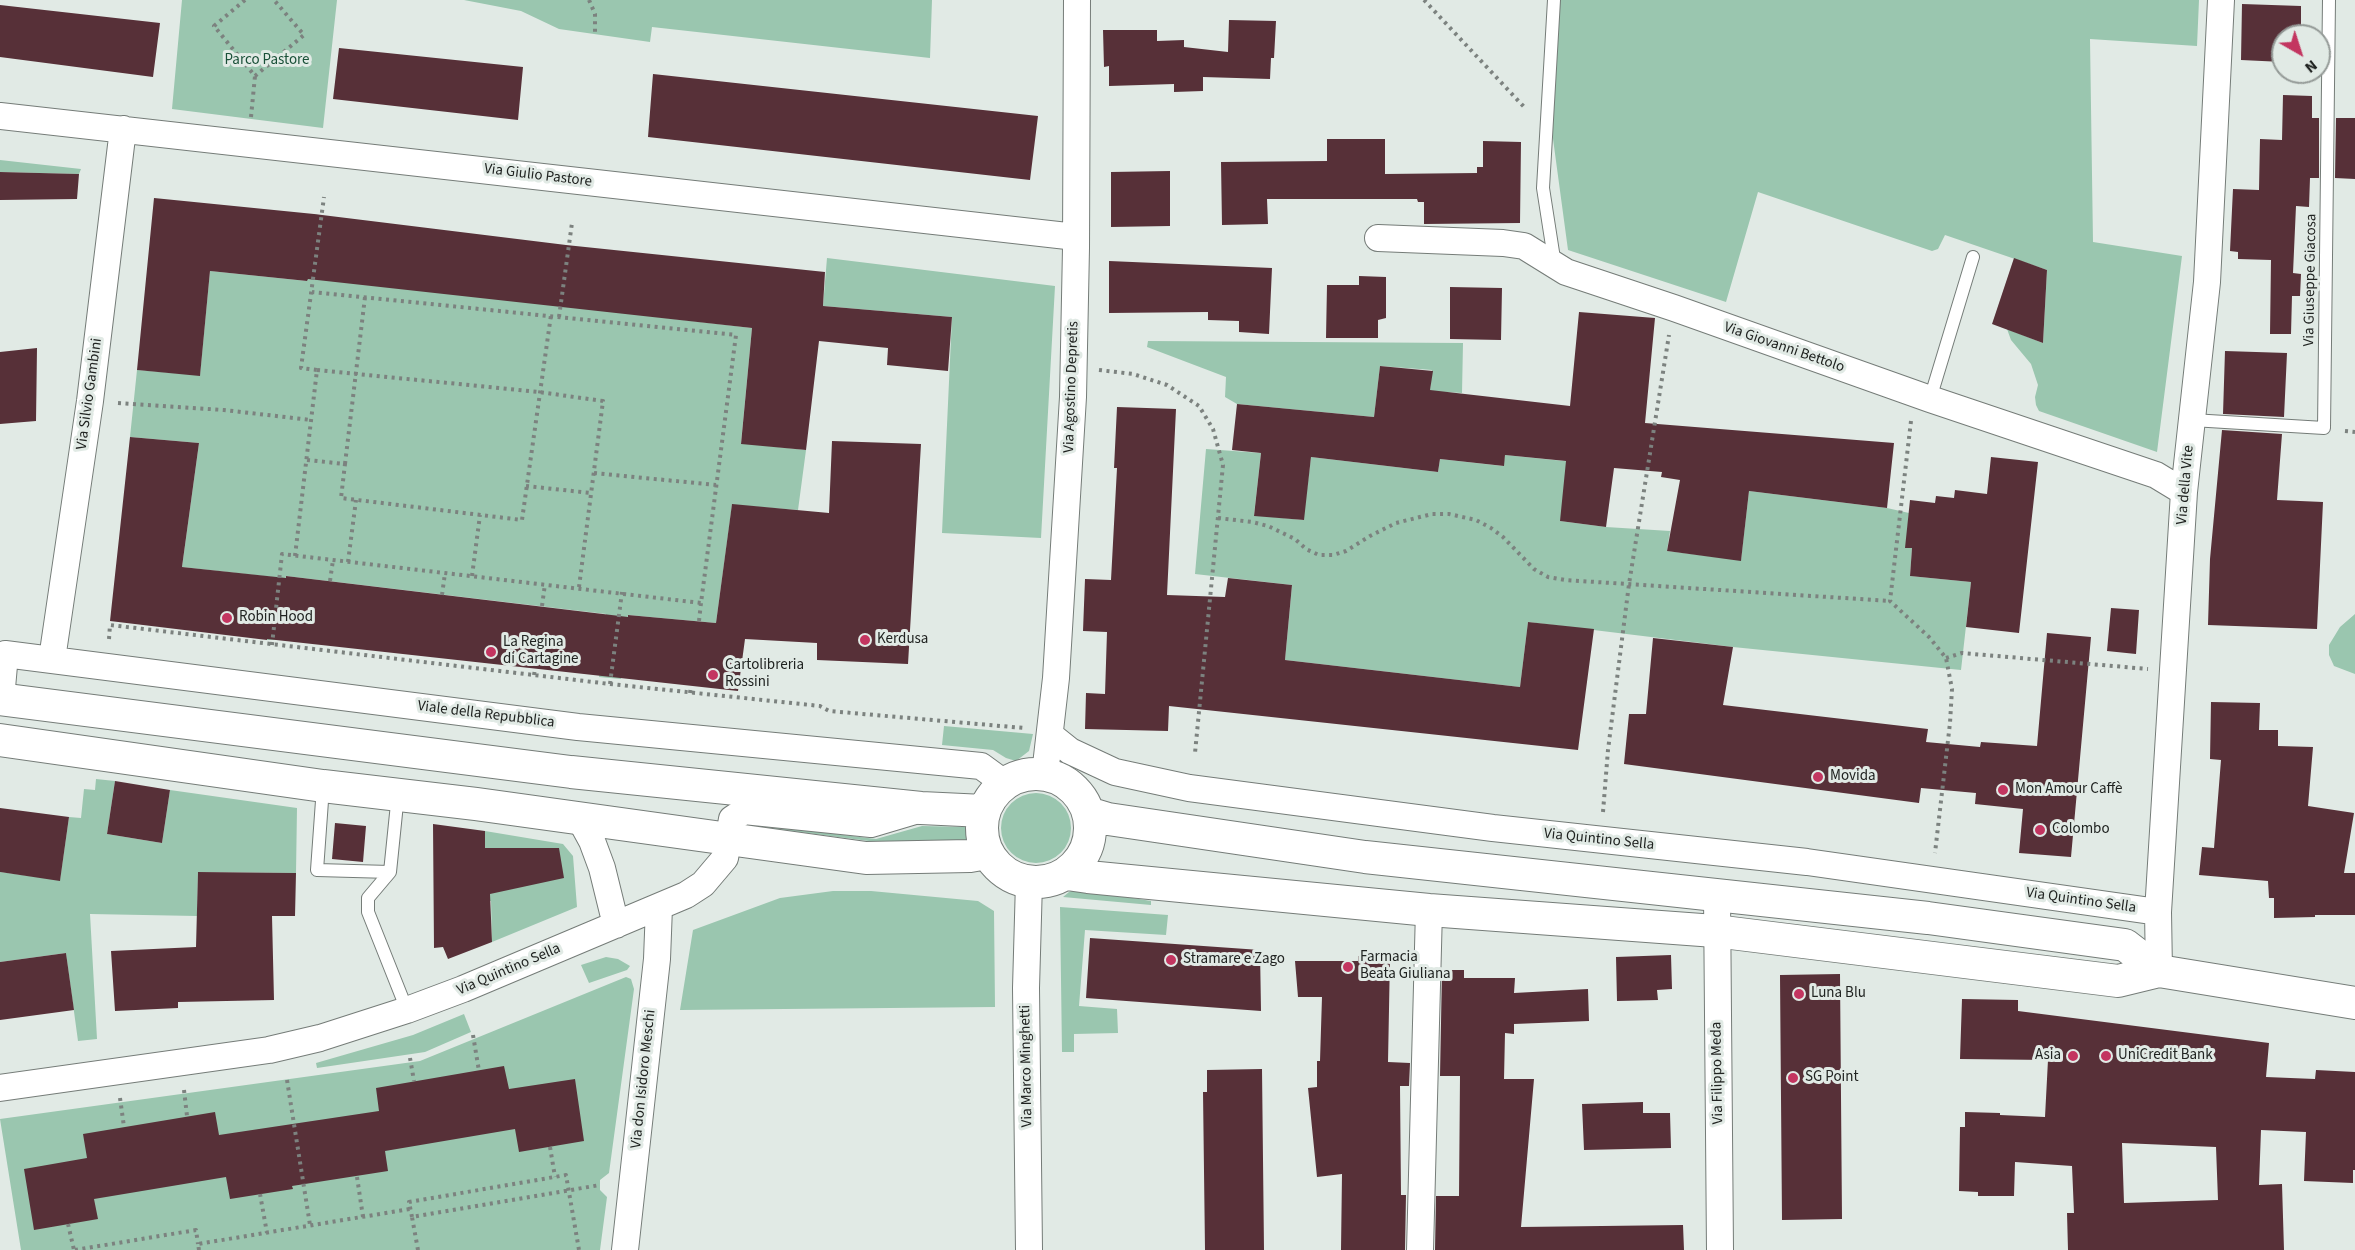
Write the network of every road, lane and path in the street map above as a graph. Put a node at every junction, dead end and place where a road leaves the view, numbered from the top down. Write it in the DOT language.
graph roads {
  1 [pos="245,0"];
  2 [pos="274,0"];
  3 [pos="589,0"];
  4 [pos="1077,0"];
  5 [pos="1424,0"];
  6 [pos="1554,0"];
  7 [pos="2221,0"];
  8 [pos="2329,0"];
  9 [pos="595,34"];
  10 [pos="255,76"];
  11 [pos="0,116"];
  12 [pos="250,120"];
  13 [pos="123,129"];
  14 [pos="1546,141"];
  15 [pos="324,197"];
  16 [pos="572,223"];
  17 [pos="1076,237"];
  18 [pos="1378,238"];
  19 [pos="1973,257"];
  20 [pos="1555,266"];
  21 [pos="312,292"];
  22 [pos="364,297"];
  23 [pos="1674,308"];
  24 [pos="551,315"];
  25 [pos="560,316"];
  26 [pos="317,370"];
  27 [pos="1091,370"];
  28 [pos="355,374"];
  29 [pos="539,392"];
  30 [pos="1922,396"];
  31 [pos="117,403"];
  32 [pos="311,420"];
  33 [pos="2192,420"];
  34 [pos="307,460"];
  35 [pos="345,464"];
  36 [pos="594,473"];
  37 [pos="716,485"];
  38 [pos="526,486"];
  39 [pos="2184,492"];
  40 [pos="591,493"];
  41 [pos="356,500"];
  42 [pos="480,515"];
  43 [pos="1218,519"];
  44 [pos="295,556"];
  45 [pos="333,560"];
  46 [pos="348,562"];
  47 [pos="445,573"];
  48 [pos="472,576"];
  49 [pos="330,581"];
  50 [pos="545,584"];
  51 [pos="1629,585"];
  52 [pos="579,587"];
  53 [pos="622,592"];
  54 [pos="442,595"];
  55 [pos="1890,601"];
  56 [pos="701,603"];
  57 [pos="542,606"];
  58 [pos="699,621"];
  59 [pos="98,640"];
  60 [pos="272,645"];
  61 [pos="322,645"];
  62 [pos="321,650"];
  63 [pos="434,658"];
  64 [pos="1946,658"];
  65 [pos="52,659"];
  66 [pos="433,664"];
  67 [pos="535,669"];
  68 [pos="2173,671"];
  69 [pos="534,675"];
  70 [pos="610,684"];
  71 [pos="691,686"];
  72 [pos="690,693"];
  73 [pos="0,699"];
  74 [pos="1038,732"];
  75 [pos="0,740"];
  76 [pos="1195,753"];
  77 [pos="1045,774"];
  78 [pos="1006,785"];
  79 [pos="323,786"];
  80 [pos="398,794"];
  81 [pos="921,808"];
  82 [pos="984,811"];
  83 [pos="1088,813"];
  84 [pos="580,819"];
  85 [pos="729,840"];
  86 [pos="1600,841"];
  87 [pos="987,853"];
  88 [pos="390,872"];
  89 [pos="1067,873"];
  90 [pos="1932,880"];
  91 [pos="1029,882"];
  92 [pos="1717,896"];
  93 [pos="659,908"];
  94 [pos="1429,910"];
  95 [pos="2158,912"];
  96 [pos="1928,918"];
  97 [pos="616,925"];
  98 [pos="1715,931"];
  99 [pos="2158,971"];
  100 [pos="2355,1003"];
  101 [pos="407,1010"];
  102 [pos="473,1035"];
  103 [pos="410,1058"];
  104 [pos="478,1071"];
  105 [pos="286,1080"];
  106 [pos="414,1081"];
  107 [pos="0,1088"];
  108 [pos="185,1093"];
  109 [pos="120,1102"];
  110 [pos="187,1116"];
  111 [pos="124,1127"];
  112 [pos="550,1147"];
  113 [pos="357,1177"];
  114 [pos="555,1177"];
  115 [pos="600,1185"];
  116 [pos="568,1190"];
  117 [pos="260,1194"];
  118 [pos="410,1209"];
  119 [pos="363,1216"];
  120 [pos="412,1217"];
  121 [pos="68,1224"];
  122 [pos="310,1225"];
  123 [pos="267,1233"];
  124 [pos="198,1244"];
  125 [pos="74,1250"];
  126 [pos="199,1250"];
  127 [pos="418,1250"];
  128 [pos="579,1250"];
  129 [pos="625,1250"];
  130 [pos="1029,1250"];
  131 [pos="1420,1250"];
  132 [pos="1720,1250"];
  1 -- 10 [label="path"];
  2 -- 10 [label="path"];
  3 -- 9 [label="path"];
  4 -- 17 [label="street, Via Agostino Depretis"];
  5 -- 14 [label="path"];
  6 -- 14 [label="lane"];
  7 -- 33 [label="street, Via della Vite"];
  8 -- 33 [label="lane, Via Giuseppe Giacosa"];
  10 -- 12 [label="path"];
  11 -- 13 [label="street, Via Giulio Pastore"];
  13 -- 17 [label="street, Via Giulio Pastore"];
  13 -- 65 [label="street, Via Silvio Gambini"];
  14 -- 20 [label="lane"];
  15 -- 21 [label="path"];
  16 -- 25 [label="path"];
  17 -- 74 [label="street, Via Agostino Depretis"];
  18 -- 20 [label="street, Via Giovanni Bettolo"];
  19 -- 30 [label="lane"];
  20 -- 23 [label="street, Via Giovanni Bettolo"];
  21 -- 22 [label="path"];
  21 -- 26 [label="path"];
  22 -- 24 [label="path"];
  22 -- 28 [label="path"];
  23 -- 30 [label="street, Via Giovanni Bettolo"];
  23 -- 51 [label="path"];
  24 -- 25 [label="path"];
  24 -- 29 [label="path"];
  25 -- 37 [label="path"];
  26 -- 28 [label="path"];
  26 -- 32 [label="path"];
  27 -- 43 [label="path"];
  28 -- 29 [label="path"];
  28 -- 35 [label="path"];
  29 -- 36 [label="path"];
  29 -- 38 [label="path"];
  30 -- 39 [label="street, Via Giovanni Bettolo"];
  30 -- 55 [label="path"];
  31 -- 32 [label="path"];
  32 -- 34 [label="path"];
  33 -- 39 [label="street, Via della Vite"];
  34 -- 35 [label="path"];
  34 -- 44 [label="path"];
  35 -- 41 [label="path"];
  36 -- 37 [label="path"];
  36 -- 40 [label="path"];
  37 -- 56 [label="path"];
  38 -- 40 [label="path"];
  38 -- 42 [label="path"];
  39 -- 68 [label="street, Via della Vite"];
  40 -- 52 [label="path"];
  41 -- 42 [label="path"];
  41 -- 46 [label="path"];
  42 -- 48 [label="path"];
  43 -- 51 [label="path"];
  43 -- 76 [label="path"];
  44 -- 45 [label="path"];
  44 -- 60 [label="path"];
  45 -- 46 [label="path"];
  45 -- 49 [label="path"];
  46 -- 47 [label="path"];
  47 -- 48 [label="path"];
  47 -- 54 [label="path"];
  48 -- 50 [label="path"];
  50 -- 52 [label="path"];
  50 -- 57 [label="path"];
  51 -- 55 [label="path"];
  51 -- 86 [label="path"];
  52 -- 53 [label="path"];
  53 -- 56 [label="path"];
  53 -- 70 [label="path"];
  55 -- 64 [label="path"];
  56 -- 58 [label="path"];
  59 -- 60 [label="path"];
  60 -- 62 [label="path"];
  61 -- 62 [label="path"];
  62 -- 66 [label="path"];
  63 -- 66 [label="path"];
  64 -- 68 [label="path"];
  64 -- 90 [label="path"];
  65 -- 73 [label="street, Viale della Repubblica"];
  65 -- 78 [label="street, Viale della Repubblica"];
  66 -- 69 [label="path"];
  67 -- 69 [label="path"];
  68 -- 95 [label="street, Via della Vite"];
  69 -- 70 [label="path"];
  70 -- 72 [label="path"];
  71 -- 72 [label="path"];
  72 -- 74 [label="path"];
  73 -- 81 [label="street, Viale della Repubblica"];
  74 -- 77 [label="street, Via Agostino Depretis"];
  74 -- 86 [label="street, Via Quintino Sella"];
  75 -- 79 [label="street"];
  77 -- 78 [label="street"];
  77 -- 83 [label="street"];
  78 -- 82 [label="street"];
  79 -- 80 [label="street"];
  79 -- 88 [label="lane"];
  80 -- 84 [label="street"];
  80 -- 88 [label="lane"];
  81 -- 82 [label="street"];
  81 -- 85 [label="street"];
  82 -- 87 [label="street"];
  83 -- 89 [label="street"];
  83 -- 92 [label="street"];
  84 -- 85 [label="street"];
  84 -- 97 [label="street"];
  85 -- 87 [label="street"];
  85 -- 93 [label="street, Via Quintino Sella"];
  86 -- 90 [label="street, Via Quintino Sella"];
  87 -- 91 [label="street"];
  88 -- 101 [label="lane"];
  89 -- 91 [label="street"];
  89 -- 94 [label="street"];
  90 -- 95 [label="street, Via Quintino Sella"];
  90 -- 96 [label="street"];
  91 -- 130 [label="street, Via Marco Minghetti"];
  92 -- 96 [label="street"];
  92 -- 98 [label="street, Via Filippo Meda"];
  93 -- 97 [label="street, Via Quintino Sella"];
  93 -- 129 [label="street, Via don Isidoro Meschi"];
  94 -- 98 [label="street"];
  94 -- 131 [label="street"];
  95 -- 99 [label="street, Via della Vite"];
  96 -- 99 [label="street"];
  97 -- 101 [label="street, Via Quintino Sella"];
  98 -- 99 [label="street"];
  98 -- 132 [label="street, Via Filippo Meda"];
  99 -- 100 [label="street"];
  101 -- 107 [label="street, Via Quintino Sella"];
  102 -- 104 [label="path"];
  103 -- 106 [label="path"];
  105 -- 122 [label="path"];
  108 -- 110 [label="path"];
  109 -- 111 [label="path"];
  112 -- 114 [label="path"];
  113 -- 119 [label="path"];
  114 -- 116 [label="path"];
  114 -- 118 [label="path"];
  115 -- 116 [label="path"];
  116 -- 120 [label="path"];
  116 -- 128 [label="path"];
  117 -- 123 [label="path"];
  118 -- 119 [label="path"];
  118 -- 120 [label="path"];
  119 -- 122 [label="path"];
  120 -- 127 [label="path"];
  121 -- 125 [label="path"];
  122 -- 123 [label="path"];
  123 -- 124 [label="path"];
  124 -- 125 [label="path"];
  124 -- 126 [label="path"];
}
